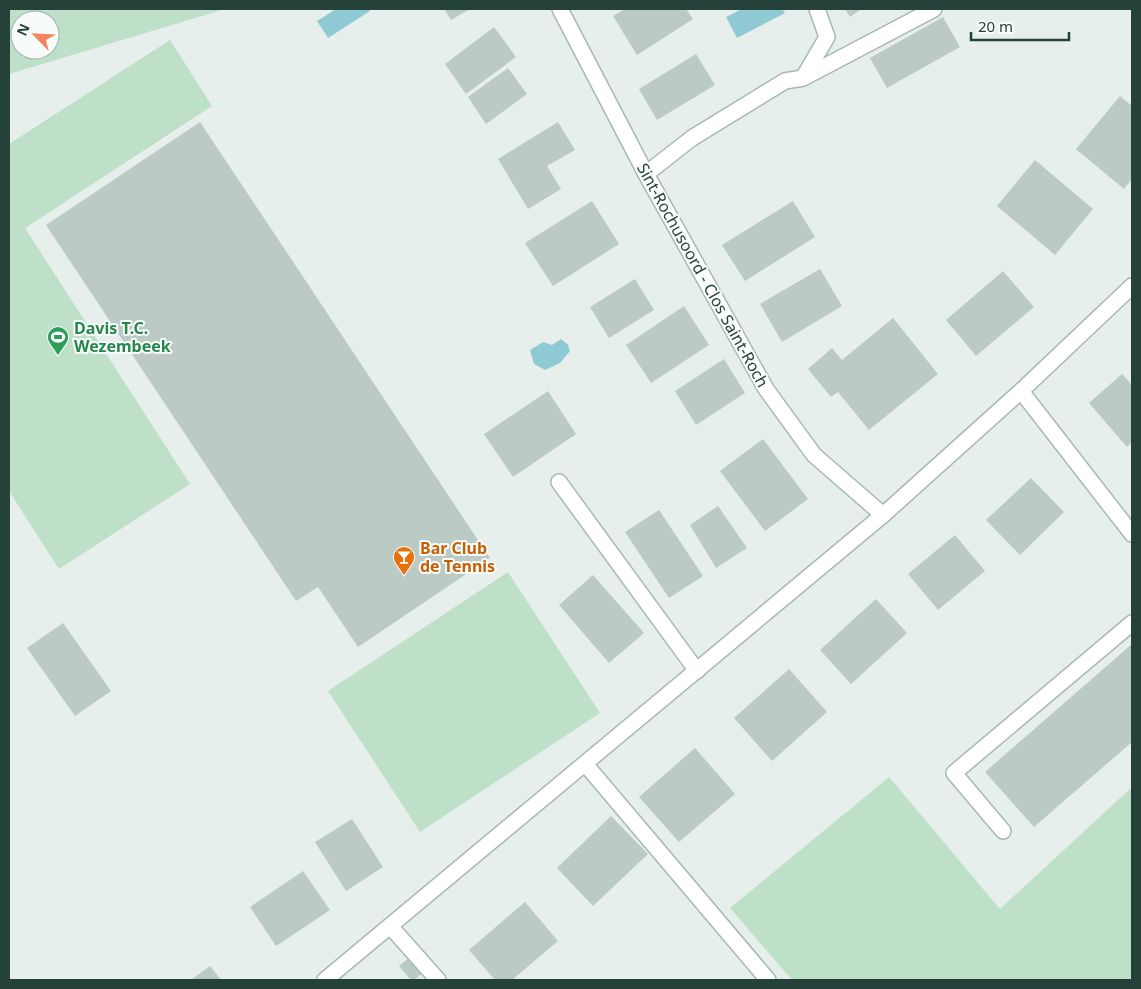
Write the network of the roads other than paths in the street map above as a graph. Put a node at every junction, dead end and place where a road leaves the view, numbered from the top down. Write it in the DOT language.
graph roads {
  1 [pos="560,9"];
  2 [pos="816,9"];
  3 [pos="934,9"];
  4 [pos="802,78"];
  5 [pos="646,174"];
  6 [pos="1132,286"];
  7 [pos="1021,391"];
  8 [pos="559,482"];
  9 [pos="883,515"];
  10 [pos="1132,534"];
  11 [pos="1132,623"];
  12 [pos="698,671"];
  13 [pos="586,765"];
  14 [pos="1003,831"];
  15 [pos="390,926"];
  16 [pos="325,980"];
  17 [pos="438,980"];
  18 [pos="768,980"];
  1 -- 5 [label="street, Sint-Rochusoord - Clos Saint-Roch"];
  2 -- 4 [label="street"];
  3 -- 4 [label="street"];
  4 -- 5 [label="street"];
  5 -- 9 [label="street, Sint-Rochusoord - Clos Saint-Roch"];
  6 -- 7 [label="street"];
  7 -- 9 [label="street"];
  7 -- 10 [label="street"];
  8 -- 12 [label="street"];
  9 -- 12 [label="street"];
  11 -- 14 [label="street"];
  12 -- 13 [label="street"];
  13 -- 15 [label="street"];
  13 -- 18 [label="street"];
  15 -- 16 [label="street"];
  15 -- 17 [label="street"];
}
